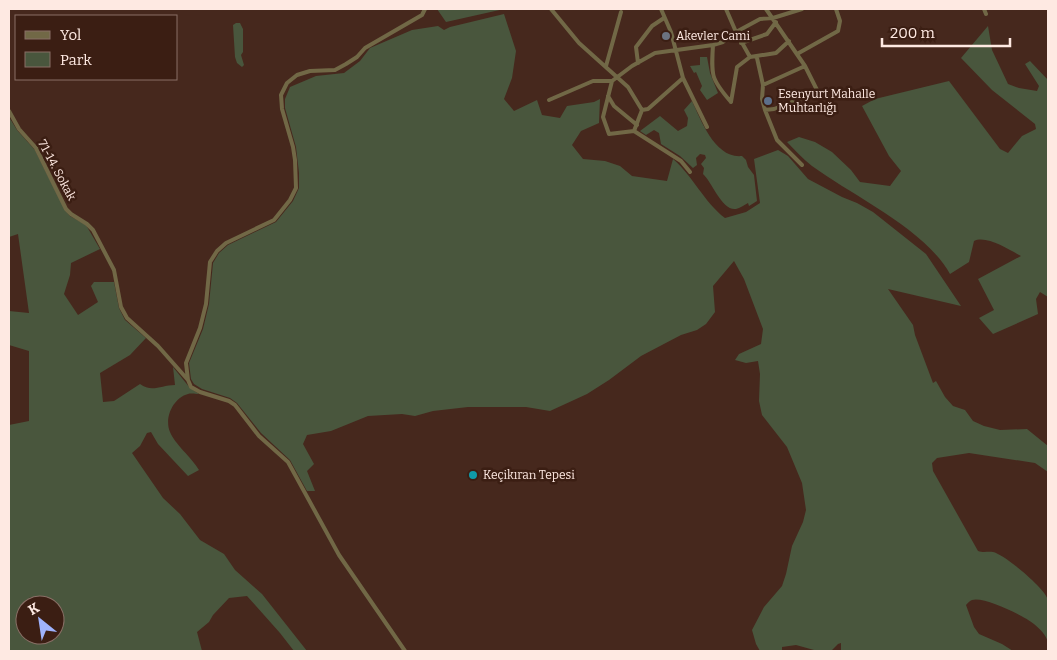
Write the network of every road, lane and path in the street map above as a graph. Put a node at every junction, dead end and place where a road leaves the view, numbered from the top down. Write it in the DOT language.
graph roads {
  1 [pos="424,9"];
  2 [pos="551,9"];
  3 [pos="661,9"];
  4 [pos="726,9"];
  5 [pos="766,9"];
  6 [pos="802,9"];
  7 [pos="836,9"];
  8 [pos="792,10"];
  9 [pos="621,12"];
  10 [pos="664,18"];
  11 [pos="774,20"];
  12 [pos="736,32"];
  13 [pos="789,41"];
  14 [pos="742,42"];
  15 [pos="713,45"];
  16 [pos="676,50"];
  17 [pos="797,54"];
  18 [pos="750,57"];
  19 [pos="757,58"];
  20 [pos="638,63"];
  21 [pos="606,66"];
  22 [pos="805,66"];
  23 [pos="617,76"];
  24 [pos="683,78"];
  25 [pos="612,81"];
  26 [pos="763,85"];
  27 [pos="608,96"];
  28 [pos="549,100"];
  29 [pos="642,110"];
  30 [pos="765,110"];
  31 [pos="9,111"];
  32 [pos="637,125"];
  33 [pos="707,127"];
  34 [pos="634,131"];
  35 [pos="802,165"];
  36 [pos="690,172"];
  37 [pos="188,380"];
  38 [pos="405,651"];
  1 -- 37 [label="street"];
  2 -- 21 [label="street"];
  3 -- 10 [label="street"];
  4 -- 12 [label="street"];
  5 -- 11 [label="street"];
  6 -- 8 [label="street"];
  7 -- 17 [label="street"];
  8 -- 11 [label="street"];
  9 -- 21 [label="street"];
  10 -- 16 [label="street"];
  10 -- 20 [label="street"];
  11 -- 12 [label="street"];
  11 -- 13 [label="street"];
  11 -- 14 [label="street"];
  12 -- 14 [label="street"];
  12 -- 15 [label="street"];
  13 -- 17 [label="street"];
  13 -- 19 [label="street"];
  14 -- 18 [label="street"];
  15 -- 16 [label="street"];
  15 -- 18 [label="street"];
  16 -- 20 [label="street"];
  16 -- 24 [label="street"];
  17 -- 22 [label="street"];
  18 -- 19 [label="street"];
  19 -- 26 [label="street"];
  20 -- 23 [label="street"];
  21 -- 23 [label="street"];
  22 -- 26 [label="street"];
  22 -- 30 [label="street"];
  23 -- 25 [label="street"];
  23 -- 29 [label="street"];
  24 -- 29 [label="street"];
  24 -- 33 [label="street"];
  25 -- 27 [label="street"];
  25 -- 28 [label="street"];
  26 -- 30 [label="street"];
  27 -- 32 [label="street"];
  27 -- 34 [label="street"];
  29 -- 32 [label="street"];
  30 -- 35 [label="street"];
  31 -- 37 [label="street, 71-14. Sokak"];
  32 -- 34 [label="street"];
  34 -- 36 [label="street"];
  37 -- 38 [label="street, 71-14. Sokak"];
}
